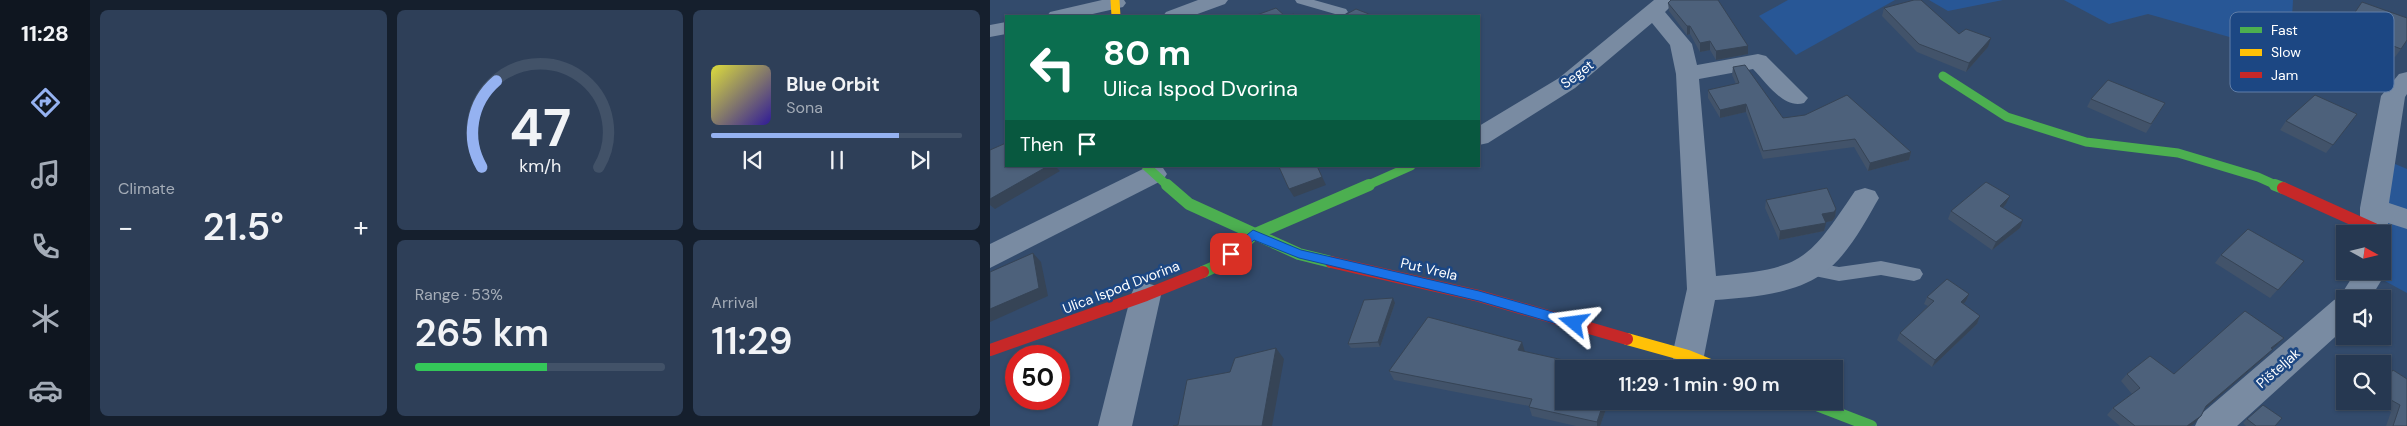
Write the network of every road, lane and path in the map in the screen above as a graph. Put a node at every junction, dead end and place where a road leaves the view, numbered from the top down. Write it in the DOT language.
graph roads {
  1 [pos="1218,0"];
  2 [pos="1301,0"];
  3 [pos="1661,6"];
  4 [pos="1116,7"];
  5 [pos="1342,12"];
  6 [pos="1064,15"];
  7 [pos="1176,15"];
  8 [pos="1005,28"];
  9 [pos="990,31"];
  10 [pos="1687,74"];
  11 [pos="1943,76"];
  12 [pos="2407,79"];
  13 [pos="1796,98"];
  14 [pos="1480,136"];
  15 [pos="1409,167"];
  16 [pos="1150,170"];
  17 [pos="1865,198"];
  18 [pos="2407,219"];
  19 [pos="2374,224"];
  20 [pos="1253,235"];
  21 [pos="990,257"];
  22 [pos="1806,268"];
  23 [pos="1914,274"];
  24 [pos="1702,289"];
  25 [pos="1146,295"];
  26 [pos="2336,317"];
  27 [pos="990,350"];
  28 [pos="1688,356"];
  29 [pos="1698,360"];
  30 [pos="1829,410"];
  31 [pos="1115,426"];
  32 [pos="1871,426"];
  33 [pos="2212,426"];
  1 -- 7 [label="street"];
  2 -- 5 [label="lane"];
  3 -- 10 [label="street"];
  3 -- 14 [label="street, Seget"];
  4 -- 6 [label="street"];
  8 -- 9 [label="street"];
  10 -- 13 [label="street"];
  10 -- 24 [label="street"];
  11 -- 19 [label="street"];
  12 -- 19 [label="street"];
  15 -- 20 [label="street"];
  16 -- 20 [label="street, Put Vrela"];
  16 -- 21 [label="street"];
  17 -- 22 [label="street"];
  18 -- 19 [label="street"];
  20 -- 25 [label="street, Ulica Ispod Dvorina"];
  20 -- 28 [label="street, Put Vrela"];
  22 -- 23 [label="lane"];
  22 -- 24 [label="street"];
  24 -- 28 [label="street"];
  25 -- 27 [label="street, Ulica Ispod Dvorina"];
  25 -- 31 [label="street"];
  26 -- 33 [label="street, Pišteljak"];
  28 -- 29 [label="street, Put Vrela"];
  30 -- 32 [label="street"];
}
